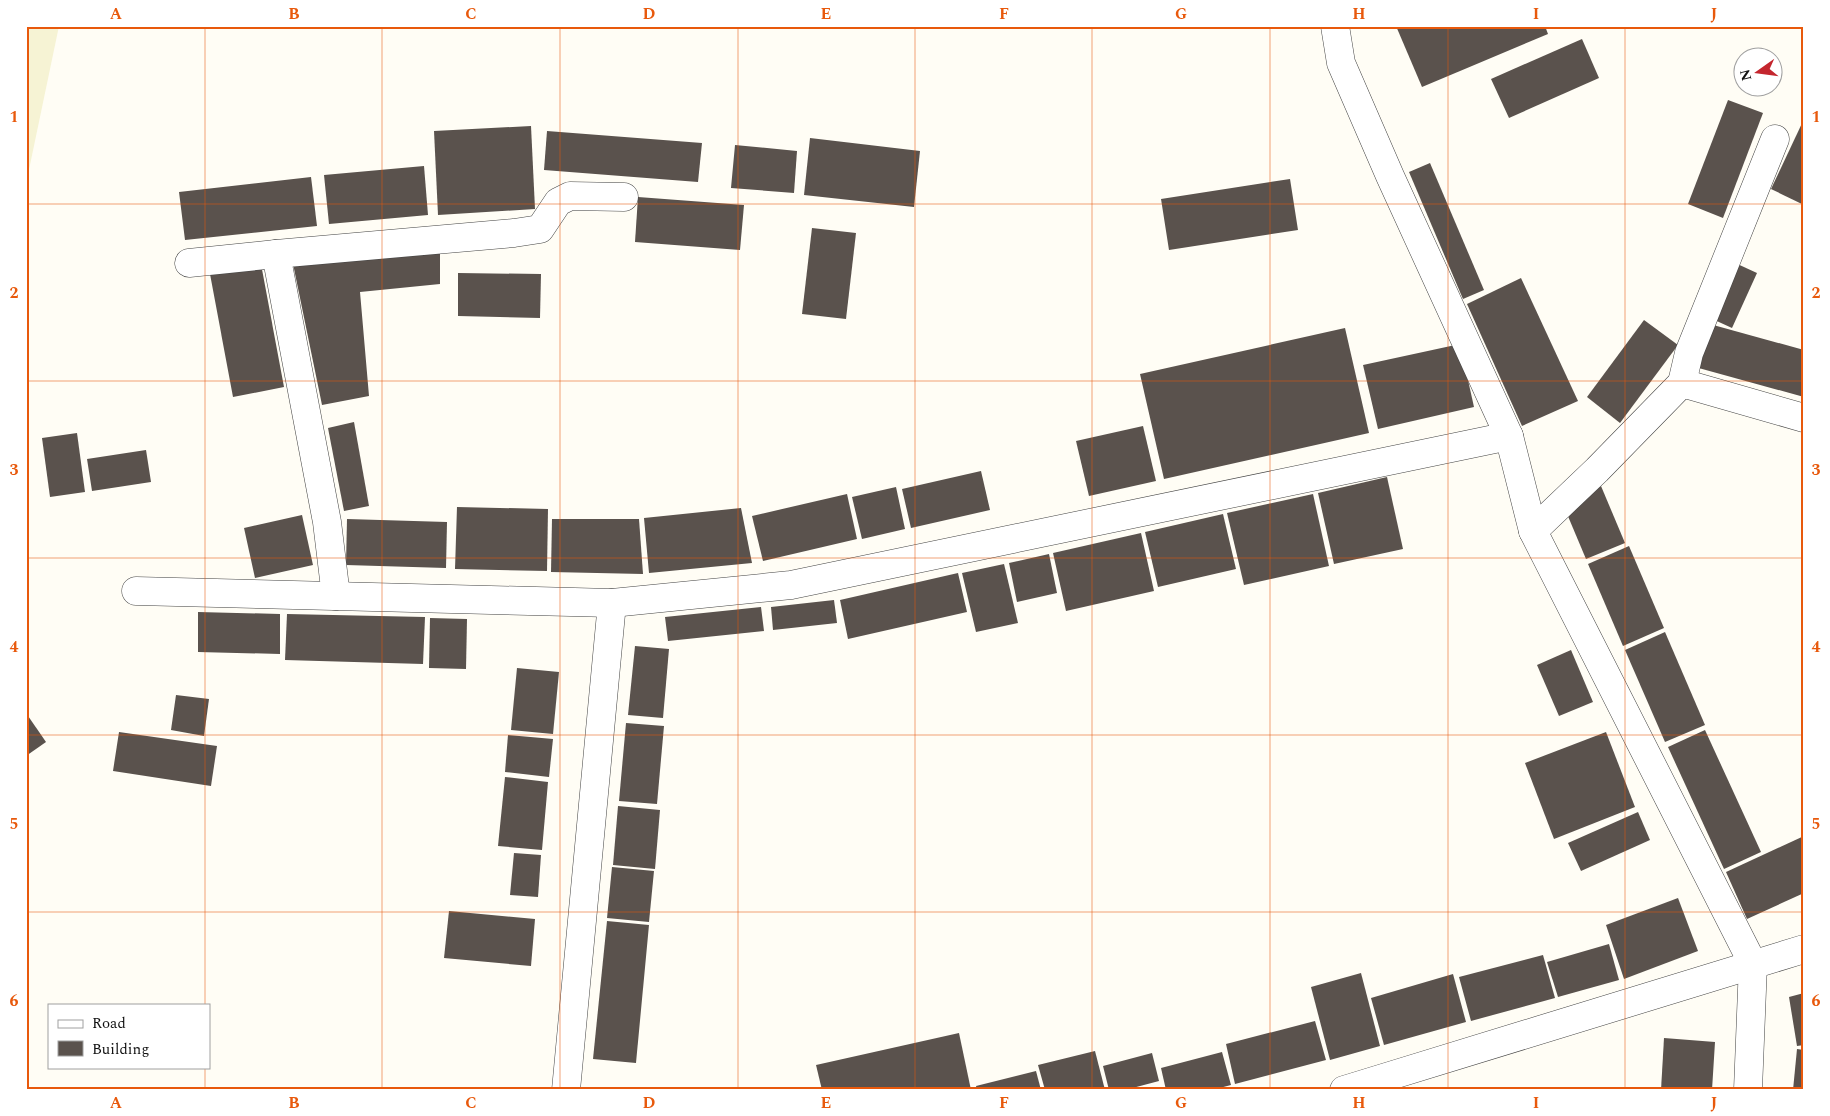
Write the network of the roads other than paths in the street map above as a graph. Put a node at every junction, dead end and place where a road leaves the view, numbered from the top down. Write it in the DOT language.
graph roads {
  1 [pos="1335,26"];
  2 [pos="1775,139"];
  3 [pos="624,197"];
  4 [pos="276,254"];
  5 [pos="189,264"];
  6 [pos="1682,383"];
  7 [pos="1804,418"];
  8 [pos="1508,436"];
  9 [pos="1533,531"];
  10 [pos="136,591"];
  11 [pos="336,596"];
  12 [pos="612,603"];
  13 [pos="1804,949"];
  14 [pos="1753,964"];
  15 [pos="566,1090"];
  16 [pos="1344,1090"];
  17 [pos="1748,1090"];
  1 -- 8 [label="street"];
  2 -- 6 [label="street"];
  3 -- 4 [label="street"];
  4 -- 5 [label="street"];
  4 -- 11 [label="street"];
  6 -- 7 [label="street"];
  6 -- 9 [label="street"];
  8 -- 9 [label="street"];
  8 -- 12 [label="street"];
  9 -- 14 [label="street"];
  10 -- 11 [label="street"];
  11 -- 12 [label="street"];
  12 -- 15 [label="street"];
  13 -- 14 [label="street"];
  14 -- 16 [label="street"];
  14 -- 17 [label="street"];
}
